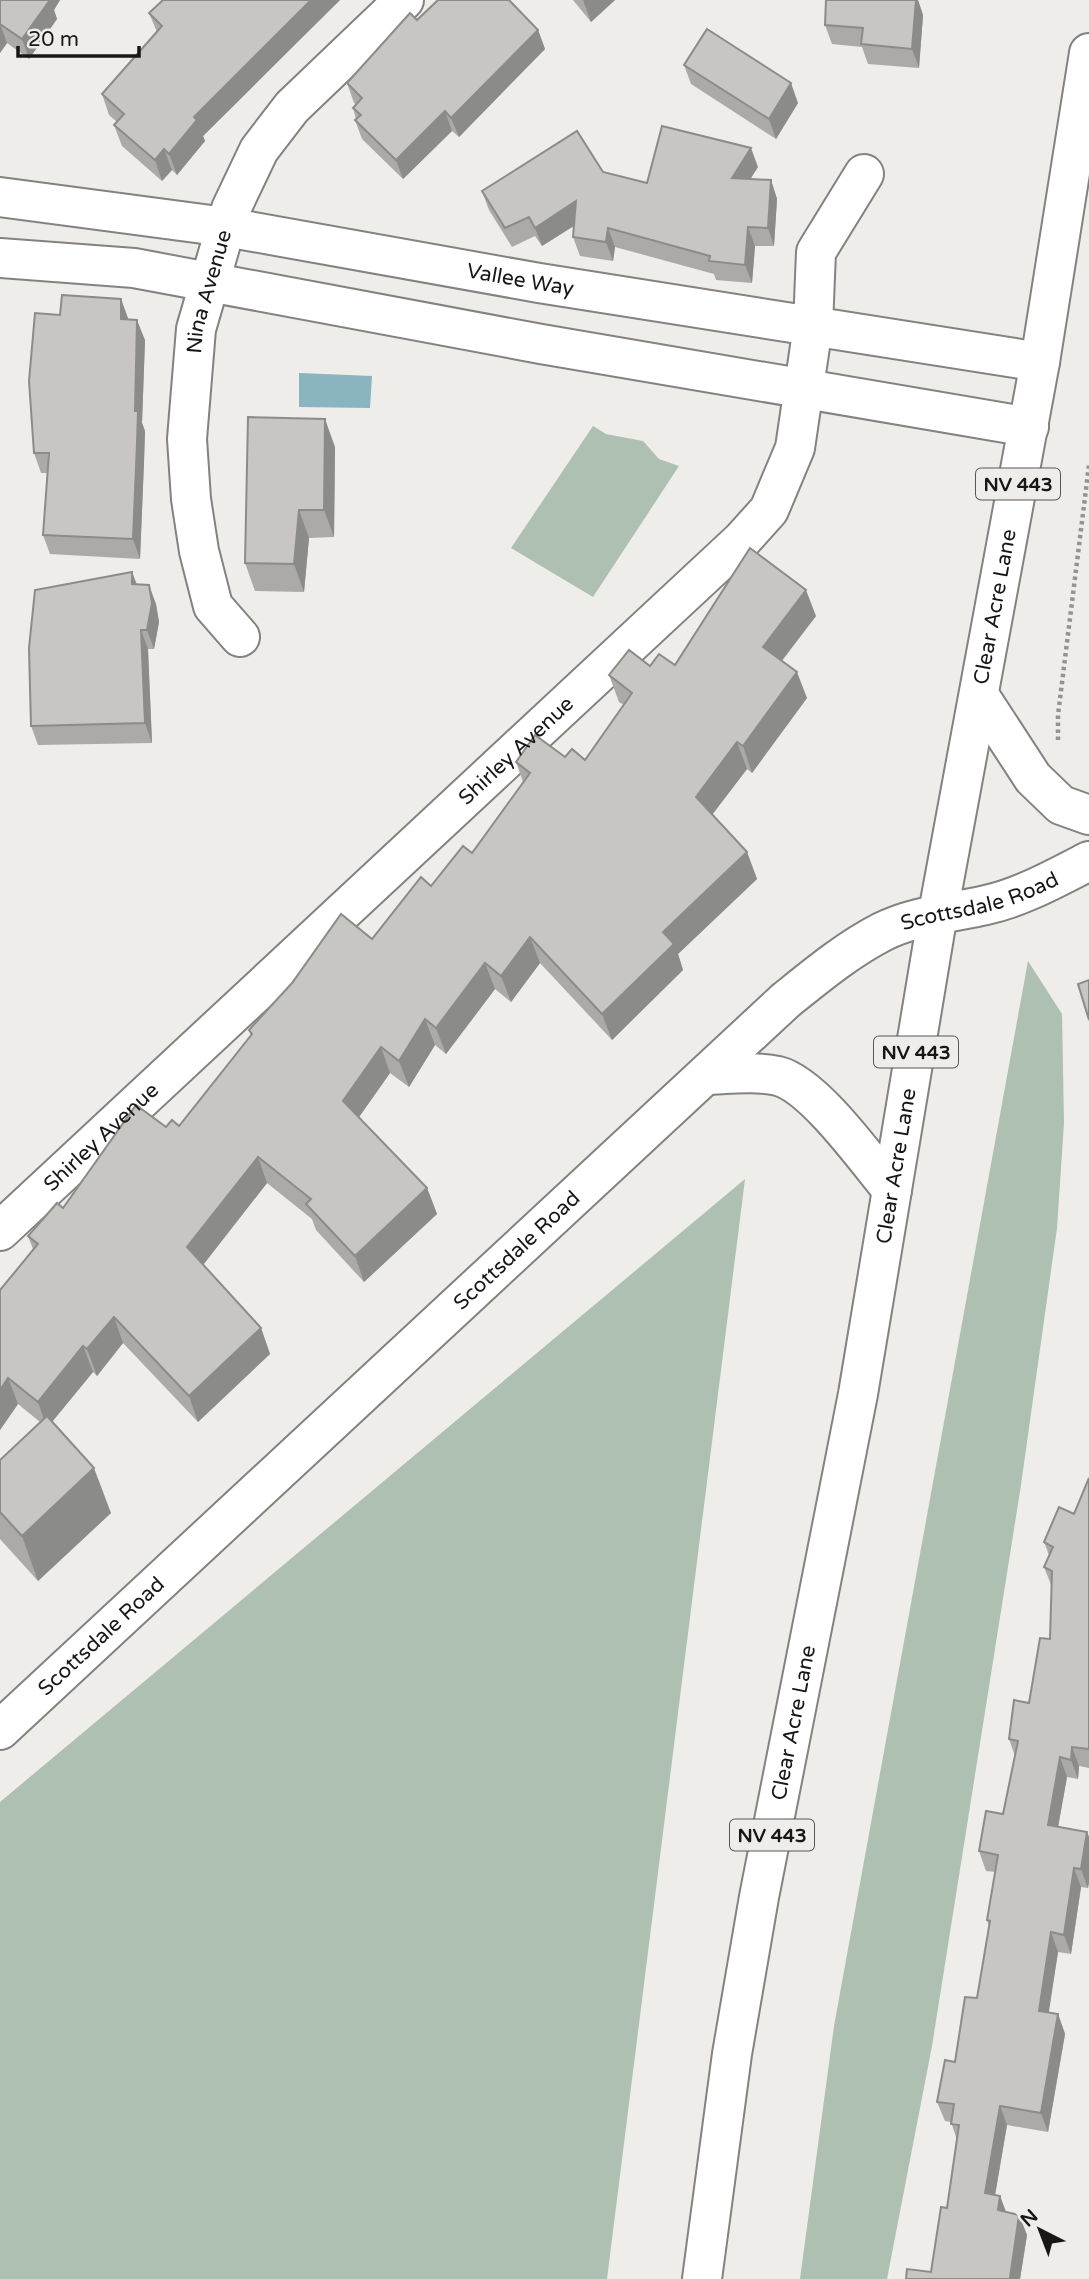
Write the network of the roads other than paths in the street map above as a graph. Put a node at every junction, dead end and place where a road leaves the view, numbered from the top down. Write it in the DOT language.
graph roads {
  1 [pos="404,0"];
  2 [pos="1089,53"];
  3 [pos="864,174"];
  4 [pos="0,197"];
  5 [pos="226,227"];
  6 [pos="0,258"];
  7 [pos="210,284"];
  8 [pos="813,326"];
  9 [pos="1040,362"];
  10 [pos="805,390"];
  11 [pos="1029,427"];
  12 [pos="240,636"];
  13 [pos="979,695"];
  14 [pos="1089,815"];
  15 [pos="1089,861"];
  16 [pos="938,913"];
  17 [pos="707,1075"];
  18 [pos="892,1190"];
  19 [pos="0,1231"];
  20 [pos="0,1730"];
  21 [pos="702,2279"];
  1 -- 5 [label="street, Nina Avenue"];
  2 -- 9 [label="street, Clear Acre Lane / NV 443"];
  3 -- 8 [label="street, Shirley Avenue"];
  4 -- 5 [label="street, Vallee Way"];
  5 -- 7 [label="street, Nina Avenue"];
  5 -- 8 [label="street, Vallee Way"];
  6 -- 7 [label="street"];
  7 -- 10 [label="street"];
  7 -- 12 [label="street, Nina Avenue"];
  8 -- 9 [label="street, Vallee Way"];
  8 -- 10 [label="street, Shirley Avenue"];
  9 -- 11 [label="street, Clear Acre Lane / NV 443"];
  10 -- 11 [label="street"];
  10 -- 19 [label="street, Shirley Avenue"];
  11 -- 13 [label="street, Clear Acre Lane / NV 443"];
  13 -- 14 [label="street"];
  13 -- 16 [label="street, Clear Acre Lane / NV 443"];
  15 -- 16 [label="street, Scottsdale Road"];
  16 -- 17 [label="street, Scottsdale Road"];
  16 -- 18 [label="street, Clear Acre Lane / NV 443"];
  17 -- 18 [label="street"];
  17 -- 20 [label="street, Scottsdale Road"];
  18 -- 21 [label="street, Clear Acre Lane / NV 443"];
}
